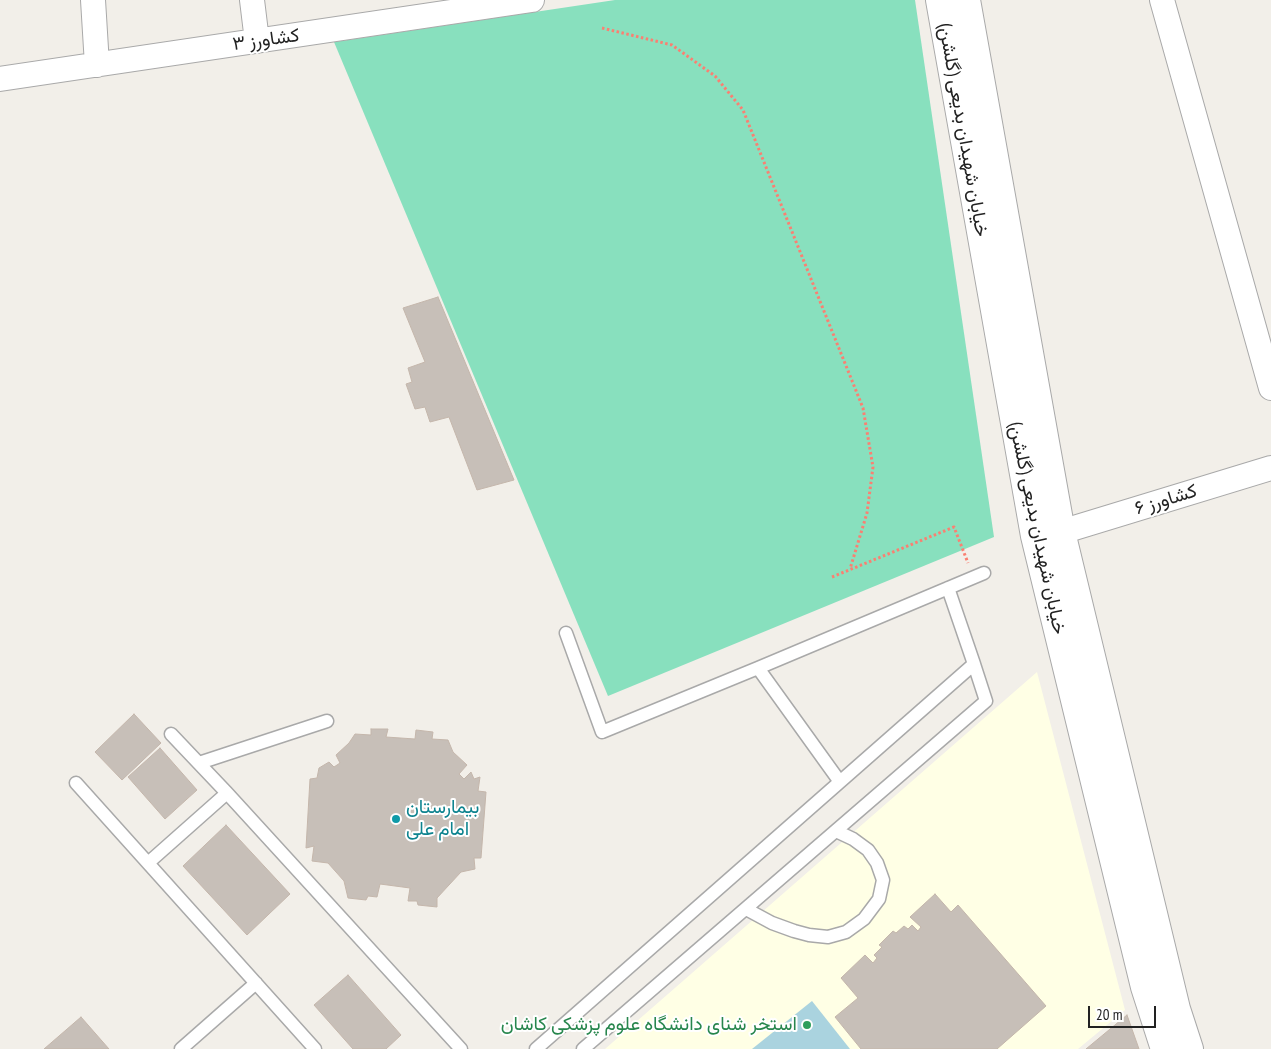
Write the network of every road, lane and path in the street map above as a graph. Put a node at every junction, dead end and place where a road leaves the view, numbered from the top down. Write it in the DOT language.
graph roads {
  1 [pos="94,0"];
  2 [pos="252,0"];
  3 [pos="532,0"];
  4 [pos="940,0"];
  5 [pos="966,0"];
  6 [pos="1162,0"];
  7 [pos="602,28"];
  8 [pos="257,41"];
  9 [pos="97,65"];
  10 [pos="0,79"];
  11 [pos="1271,388"];
  12 [pos="1271,468"];
  13 [pos="1061,532"];
  14 [pos="850,570"];
  15 [pos="978,575"];
  16 [pos="832,577"];
  17 [pos="948,588"];
  18 [pos="566,633"];
  19 [pos="974,664"];
  20 [pos="758,668"];
  21 [pos="327,721"];
  22 [pos="171,734"];
  23 [pos="198,763"];
  24 [pos="840,782"];
  25 [pos="76,783"];
  26 [pos="228,793"];
  27 [pos="836,831"];
  28 [pos="148,863"];
  29 [pos="746,909"];
  30 [pos="1147,942"];
  31 [pos="256,983"];
  32 [pos="1166,1013"];
  33 [pos="181,1049"];
  34 [pos="314,1049"];
  35 [pos="462,1049"];
  36 [pos="536,1049"];
  37 [pos="583,1049"];
  38 [pos="1165,1049"];
  39 [pos="1189,1049"];
  1 -- 9 [label="street"];
  2 -- 8 [label="street"];
  3 -- 8 [label="street, کشاورز ۳"];
  4 -- 30 [label="street, خیابان شهیدان بدیعی (گلشن)"];
  5 -- 13 [label="street, خیابان شهیدان بدیعی (گلشن)"];
  6 -- 11 [label="street"];
  7 -- 14 [label="path"];
  8 -- 9 [label="street, کشاورز ۳"];
  9 -- 10 [label="street, کشاورز ۳"];
  12 -- 13 [label="street, کشاورز ۶"];
  13 -- 30 [label="street, خیابان شهیدان بدیعی (گلشن)"];
  14 -- 15 [label="path"];
  14 -- 16 [label="path"];
  15 -- 17 [label="lane"];
  17 -- 19 [label="lane"];
  17 -- 20 [label="lane"];
  18 -- 20 [label="lane"];
  19 -- 24 [label="lane"];
  19 -- 27 [label="lane"];
  20 -- 24 [label="lane"];
  21 -- 23 [label="lane"];
  22 -- 23 [label="lane"];
  23 -- 26 [label="lane"];
  24 -- 36 [label="lane"];
  25 -- 28 [label="lane"];
  26 -- 28 [label="lane"];
  26 -- 35 [label="lane"];
  27 -- 29 [label="lane"];
  27 -- 29 [label="lane"];
  28 -- 31 [label="lane"];
  29 -- 37 [label="lane"];
  30 -- 32 [label="street, خیابان شهیدان بدیعی (گلشن)"];
  31 -- 33 [label="lane"];
  31 -- 34 [label="lane"];
  32 -- 38 [label="street, خیابان شهیدان بدیعی (گلشن)"];
  32 -- 39 [label="street, خیابان شهیدان بدیعی (گلشن)"];
}
